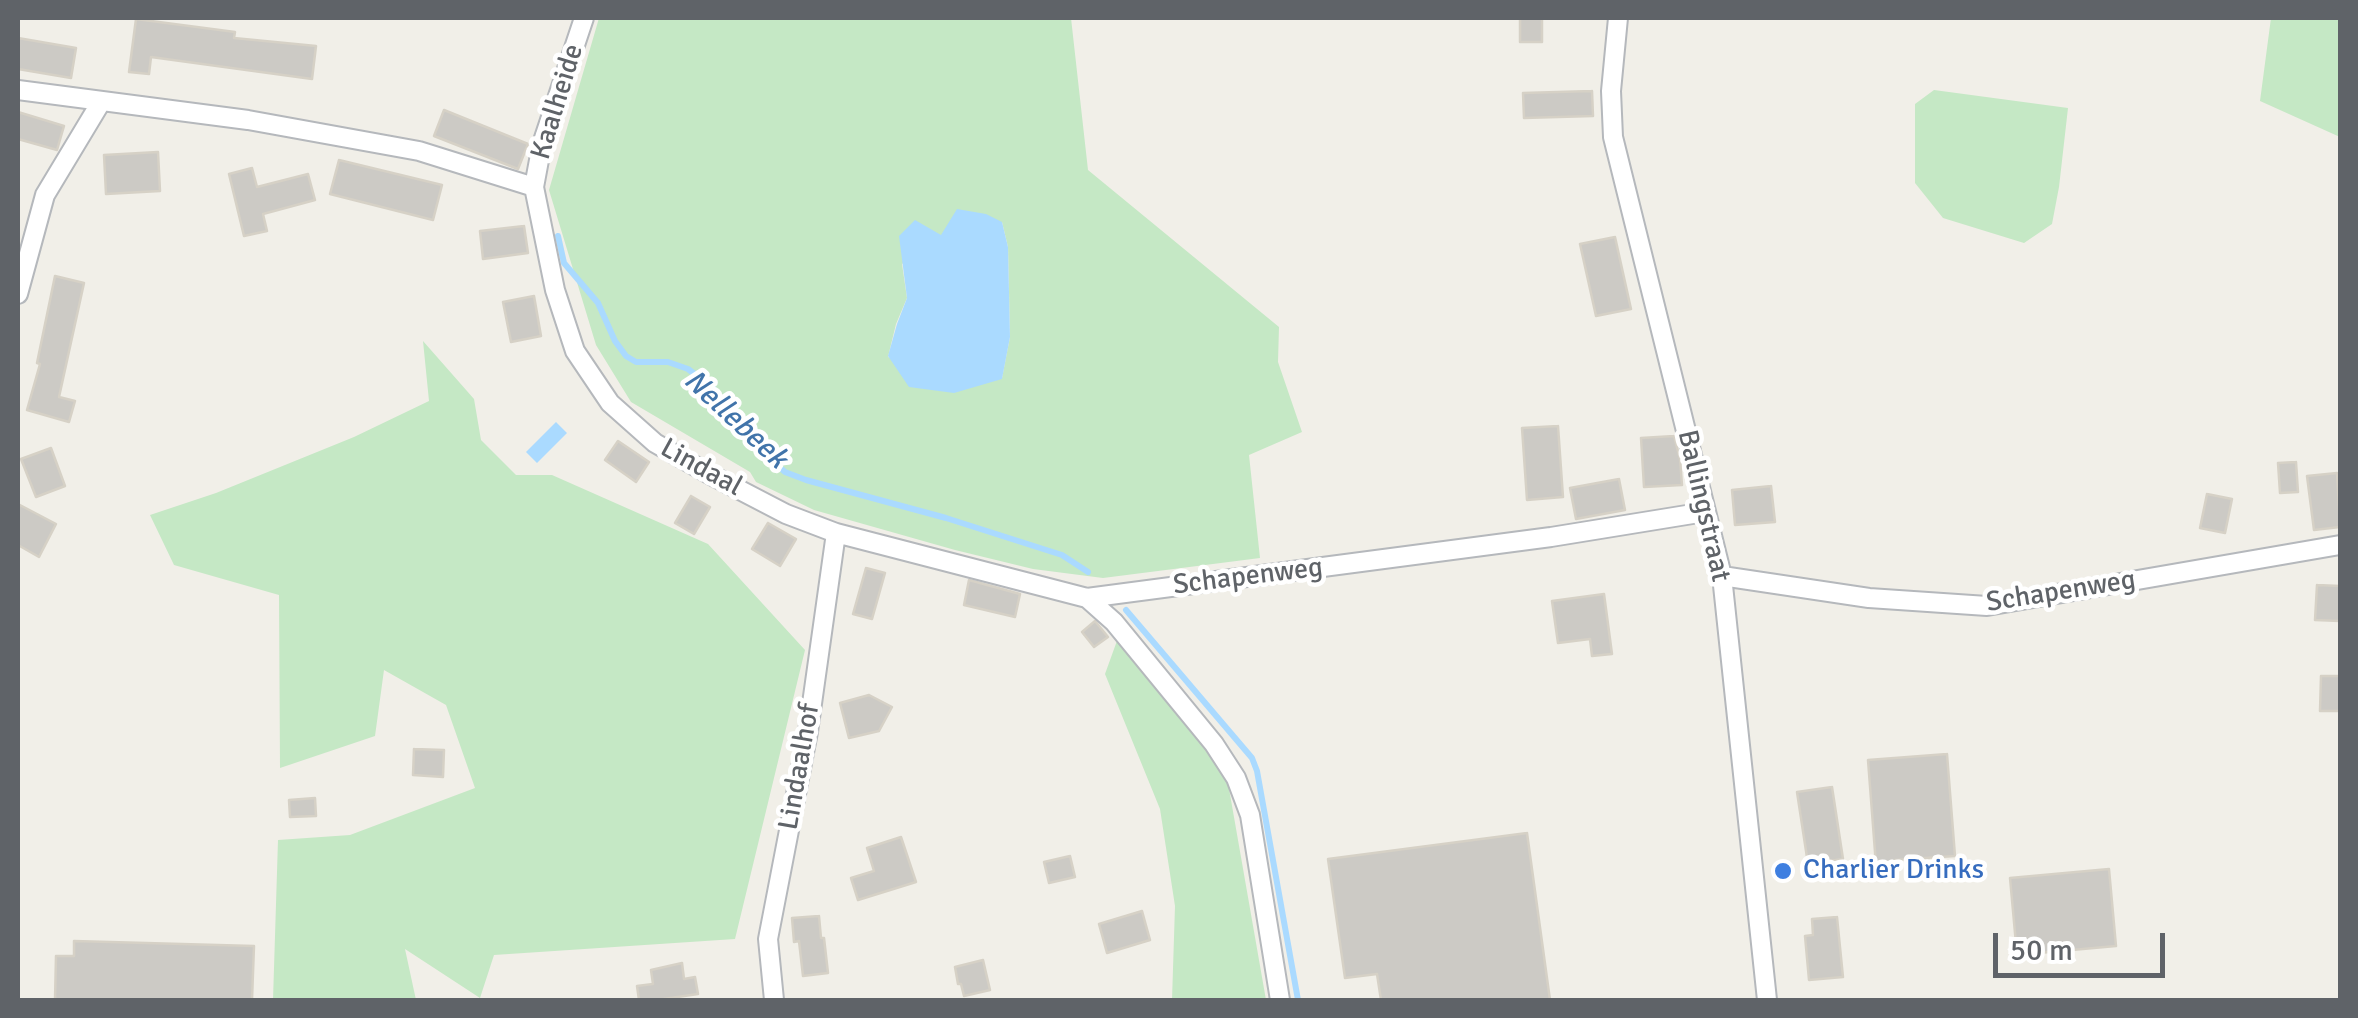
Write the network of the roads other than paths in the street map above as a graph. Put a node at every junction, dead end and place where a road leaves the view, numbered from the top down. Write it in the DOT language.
graph roads {
  1 [pos="584,18"];
  2 [pos="1618,18"];
  3 [pos="18,90"];
  4 [pos="101,102"];
  5 [pos="534,188"];
  6 [pos="18,294"];
  7 [pos="1705,512"];
  8 [pos="836,533"];
  9 [pos="2340,545"];
  10 [pos="1722,576"];
  11 [pos="1087,598"];
  12 [pos="774,1000"];
  13 [pos="1280,1000"];
  14 [pos="1767,1000"];
  1 -- 5 [label="street, Kaalheide"];
  2 -- 7 [label="street, Ballingstraat"];
  3 -- 4 [label="street"];
  4 -- 5 [label="street"];
  4 -- 6 [label="street"];
  5 -- 8 [label="street, Lindaal"];
  7 -- 10 [label="street, Ballingstraat"];
  7 -- 11 [label="street, Schapenweg"];
  8 -- 11 [label="street, Lindaal"];
  8 -- 12 [label="street, Lindaalhof"];
  9 -- 10 [label="street, Schapenweg"];
  10 -- 14 [label="street, Ballingstraat"];
  11 -- 13 [label="street"];
}
